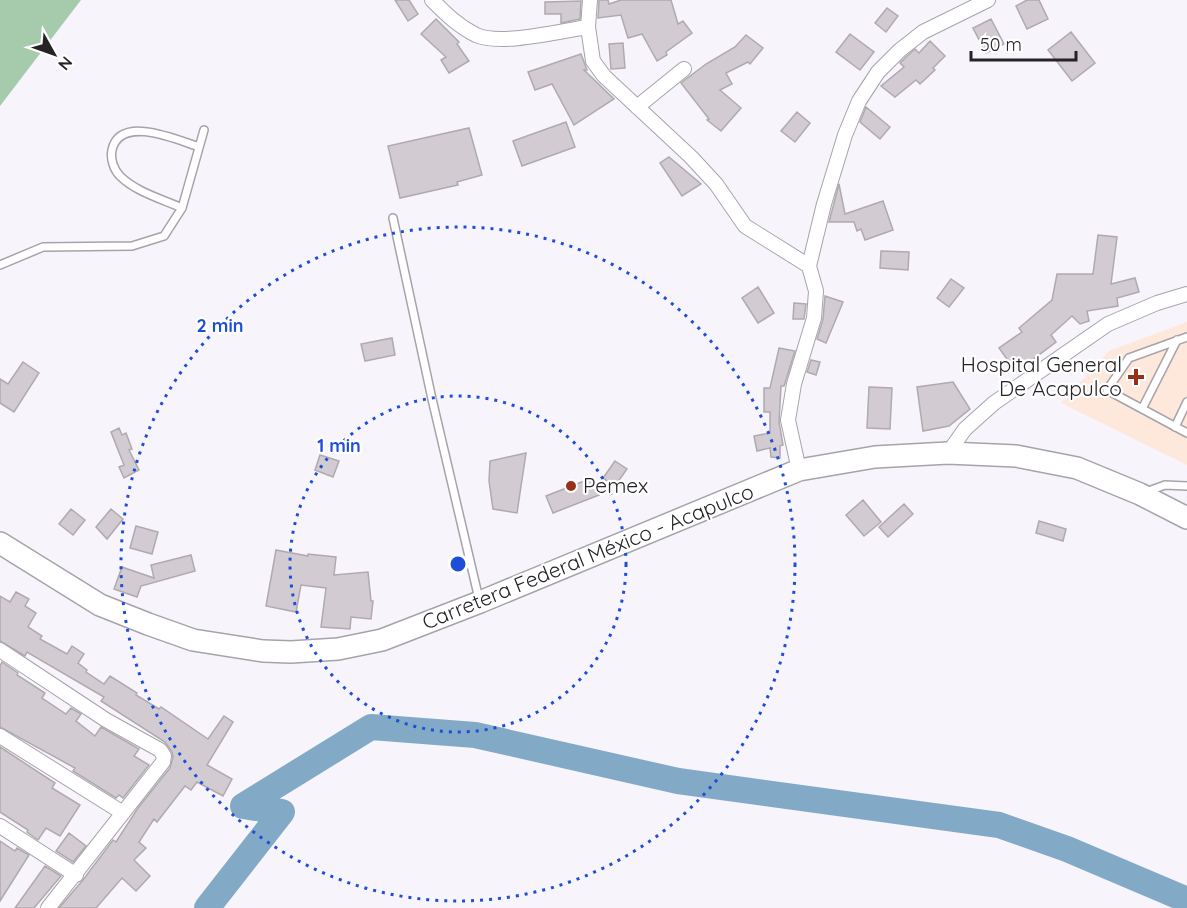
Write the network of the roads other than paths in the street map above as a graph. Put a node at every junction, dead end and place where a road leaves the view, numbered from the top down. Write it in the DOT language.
graph roads {
  1 [pos="432,0"];
  2 [pos="590,0"];
  3 [pos="988,0"];
  4 [pos="588,27"];
  5 [pos="684,69"];
  6 [pos="637,107"];
  7 [pos="204,130"];
  8 [pos="199,147"];
  9 [pos="182,208"];
  10 [pos="393,218"];
  11 [pos="0,265"];
  12 [pos="809,266"];
  13 [pos="1187,294"];
  14 [pos="1187,337"];
  15 [pos="1178,340"];
  16 [pos="1187,402"];
  17 [pos="1142,409"];
  18 [pos="1175,426"];
  19 [pos="1187,433"];
  20 [pos="948,453"];
  21 [pos="799,470"];
  22 [pos="1187,486"];
  23 [pos="1140,495"];
  24 [pos="1187,518"];
  25 [pos="0,543"];
  26 [pos="480,602"];
  27 [pos="0,650"];
  28 [pos="0,736"];
  29 [pos="123,813"];
  30 [pos="0,826"];
  31 [pos="76,875"];
  32 [pos="48,908"];
  1 -- 4 [label="street"];
  2 -- 4 [label="street"];
  3 -- 12 [label="street"];
  4 -- 6 [label="street"];
  5 -- 6 [label="street"];
  6 -- 12 [label="street"];
  7 -- 8 [label="lane"];
  8 -- 9 [label="lane"];
  8 -- 9 [label="lane"];
  9 -- 11 [label="lane"];
  10 -- 26 [label="lane"];
  12 -- 21 [label="street"];
  13 -- 20 [label="street"];
  14 -- 15 [label="lane"];
  15 -- 17 [label="lane"];
  15 -- 17 [label="lane"];
  16 -- 18 [label="lane"];
  17 -- 18 [label="lane"];
  18 -- 19 [label="lane"];
  20 -- 21 [label="main road, Carretera Federal México - Acapulco"];
  20 -- 23 [label="main road, Carretera Federal México - Acapulco"];
  21 -- 26 [label="main road, Carretera Federal México - Acapulco"];
  22 -- 23 [label="lane"];
  23 -- 24 [label="main road, Carretera Federal México - Acapulco"];
  25 -- 26 [label="main road, Carretera Federal México - Acapulco"];
  27 -- 29 [label="street"];
  28 -- 29 [label="street"];
  29 -- 31 [label="street"];
  30 -- 31 [label="street"];
  31 -- 32 [label="street"];
}
